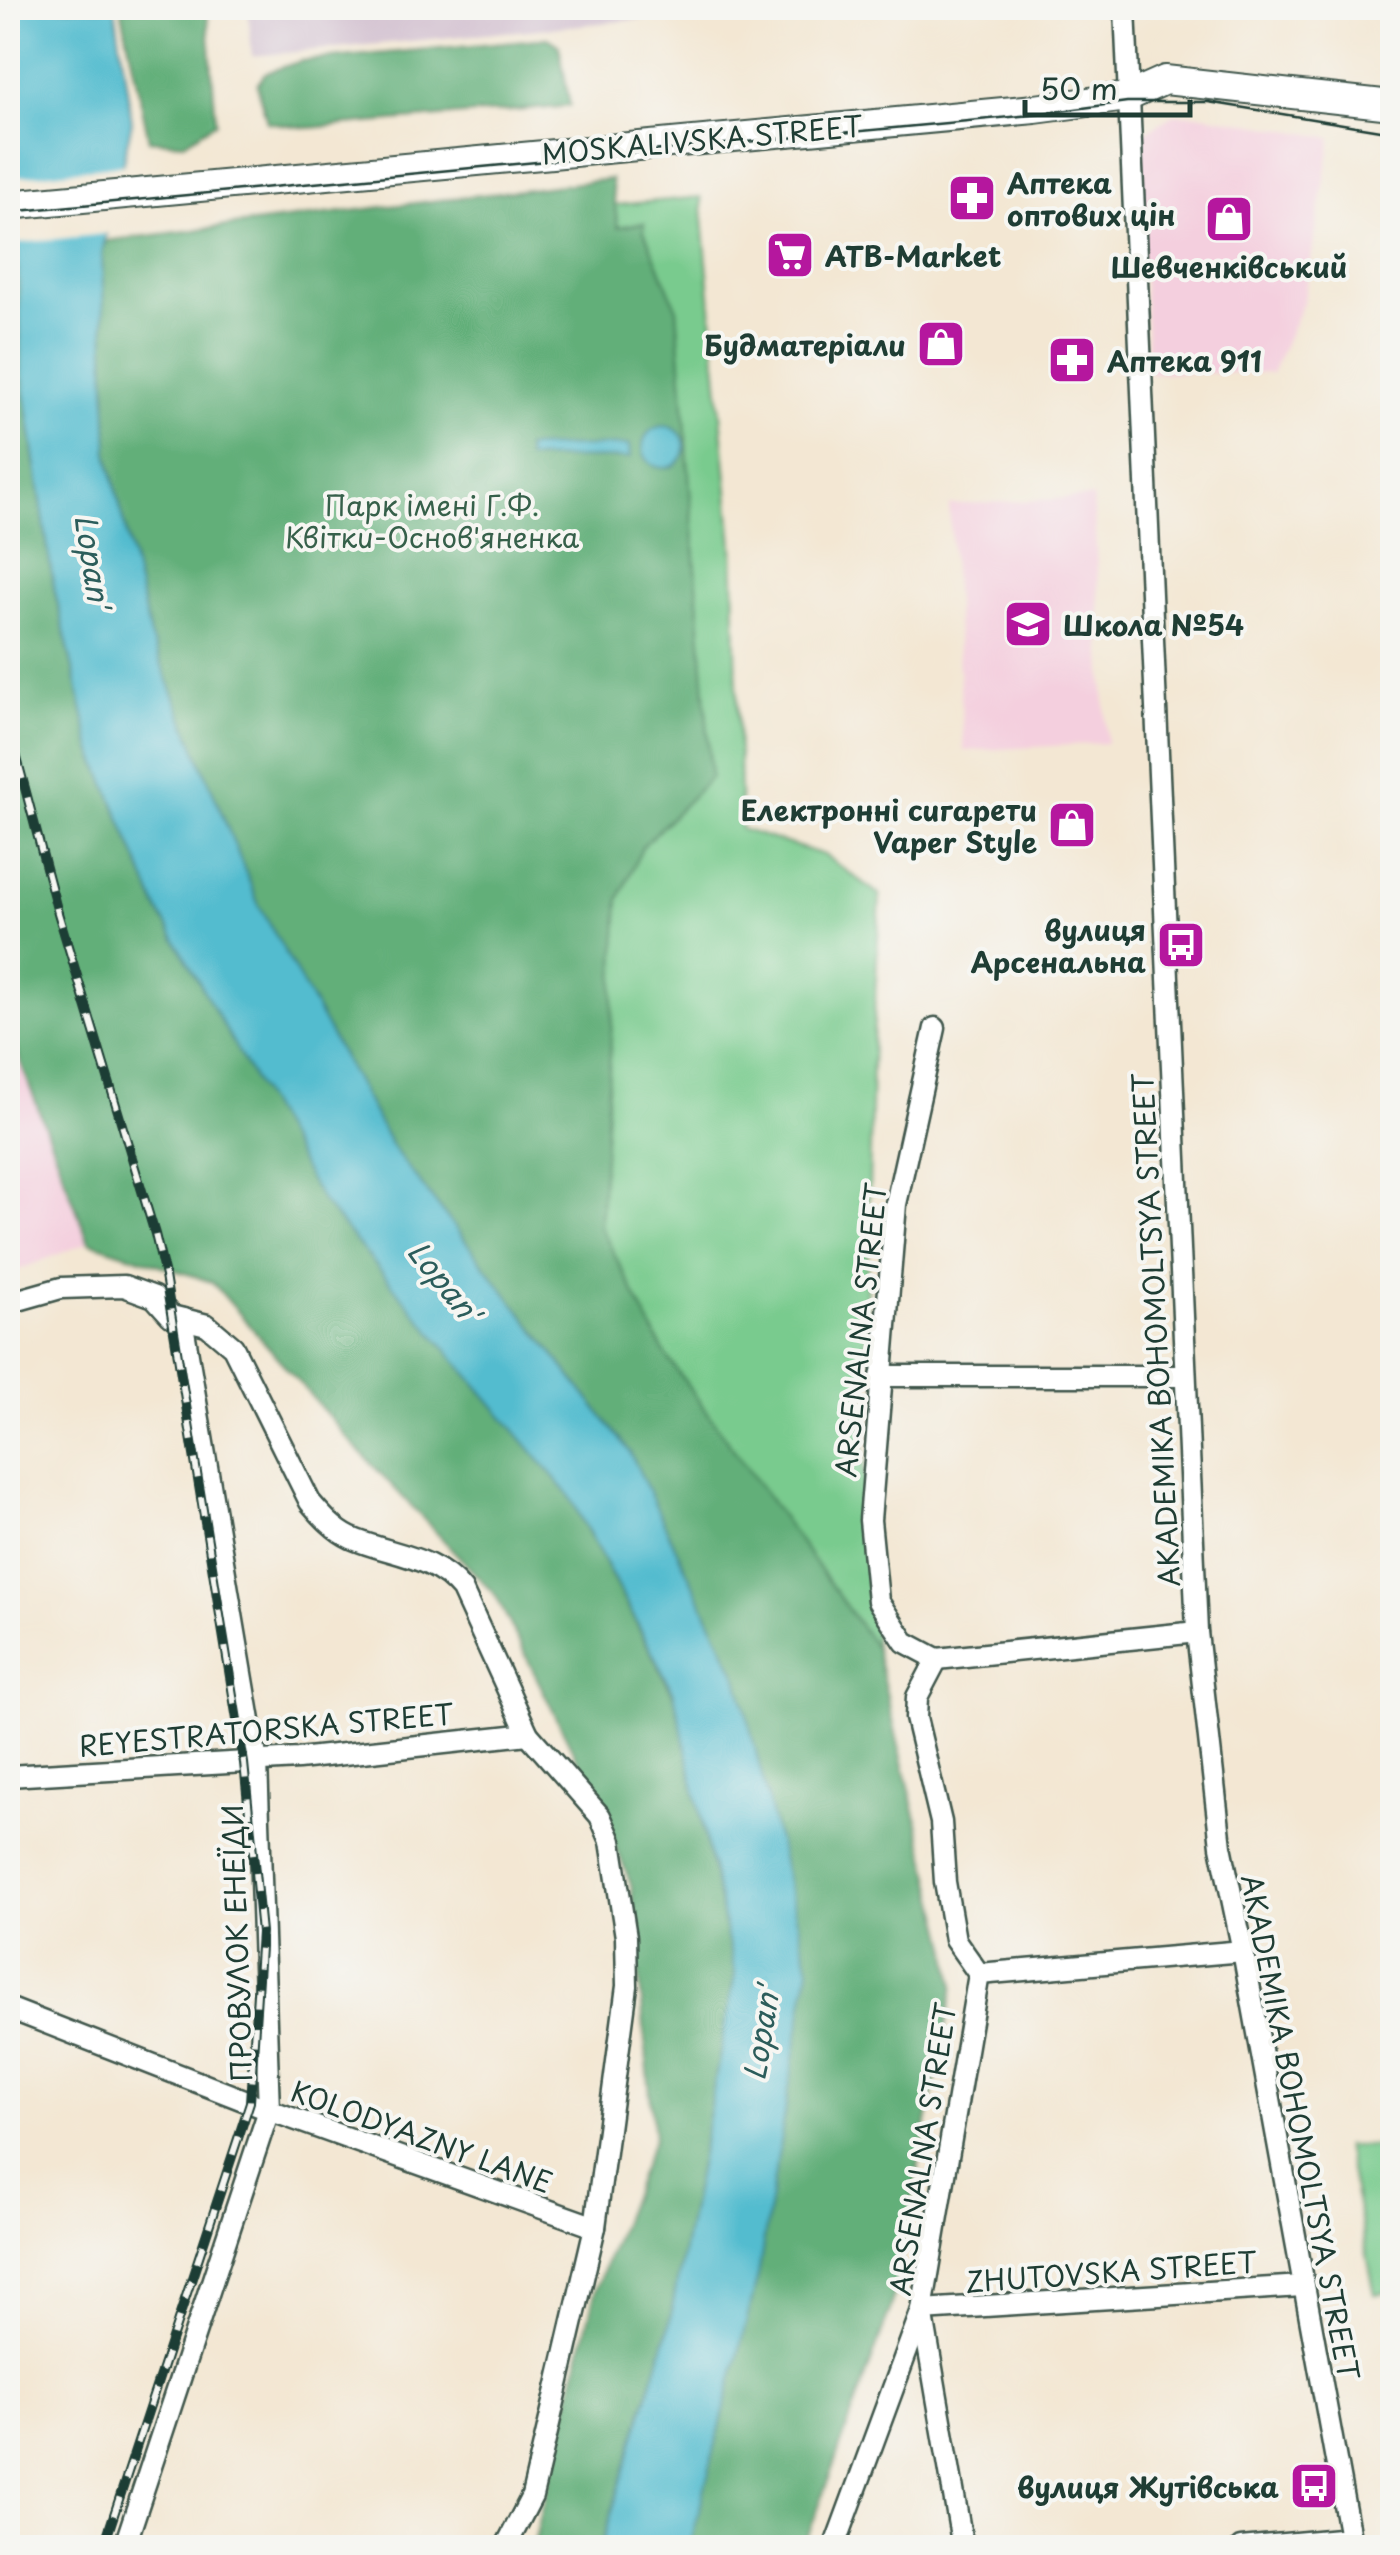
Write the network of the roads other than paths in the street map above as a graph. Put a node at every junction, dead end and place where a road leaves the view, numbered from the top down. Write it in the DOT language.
graph roads {
  1 [pos="1125,8"];
  2 [pos="1127,97"];
  3 [pos="1392,106"];
  4 [pos="8,205"];
  5 [pos="936,1028"];
  6 [pos="8,1303"];
  7 [pos="187,1320"];
  8 [pos="882,1376"];
  9 [pos="1186,1376"];
  10 [pos="1197,1632"];
  11 [pos="937,1659"];
  12 [pos="528,1734"];
  13 [pos="257,1762"];
  14 [pos="8,1776"];
  15 [pos="1243,1951"];
  16 [pos="979,1974"];
  17 [pos="8,2008"];
  18 [pos="268,2110"];
  19 [pos="595,2227"];
  20 [pos="1302,2286"];
  21 [pos="922,2310"];
  22 [pos="1351,2543"];
  23 [pos="124,2548"];
  24 [pos="505,2548"];
  25 [pos="834,2548"];
  26 [pos="963,2548"];
  27 [pos="1241,2548"];
  1 -- 2 [label="street, AKADEMIKA BOHOMOLTSYA STREET"];
  2 -- 3 [label="street, MOSKALIVSKA STREET"];
  2 -- 4 [label="street, MOSKALIVSKA STREET"];
  2 -- 9 [label="street, AKADEMIKA BOHOMOLTSYA STREET"];
  5 -- 8 [label="street, ARSENALNA STREET"];
  6 -- 7 [label="street"];
  7 -- 12 [label="street"];
  7 -- 13 [label="street, ПРОВУЛОК ЕНЕЇДИ"];
  8 -- 9 [label="street"];
  8 -- 11 [label="street, ARSENALNA STREET"];
  9 -- 10 [label="street, AKADEMIKA BOHOMOLTSYA STREET"];
  10 -- 11 [label="street"];
  10 -- 15 [label="street, AKADEMIKA BOHOMOLTSYA STREET"];
  11 -- 16 [label="street, ARSENALNA STREET"];
  12 -- 13 [label="street, REYESTRATORSKA STREET"];
  12 -- 19 [label="street"];
  13 -- 14 [label="street, REYESTRATORSKA STREET"];
  13 -- 18 [label="street, ПРОВУЛОК ЕНЕЇДИ"];
  15 -- 16 [label="street"];
  15 -- 20 [label="street, AKADEMIKA BOHOMOLTSYA STREET"];
  16 -- 21 [label="street, ARSENALNA STREET"];
  17 -- 18 [label="street, KOLODYAZNY LANE"];
  18 -- 19 [label="street, KOLODYAZNY LANE"];
  18 -- 23 [label="street, ПРОВУЛОК ЕНЕЇДИ"];
  19 -- 24 [label="street"];
  20 -- 21 [label="street, ZHUTOVSKA STREET"];
  20 -- 22 [label="street, AKADEMIKA BOHOMOLTSYA STREET"];
  21 -- 25 [label="street"];
  21 -- 26 [label="street, ARSENALNA STREET"];
  22 -- 27 [label="street"];
}
